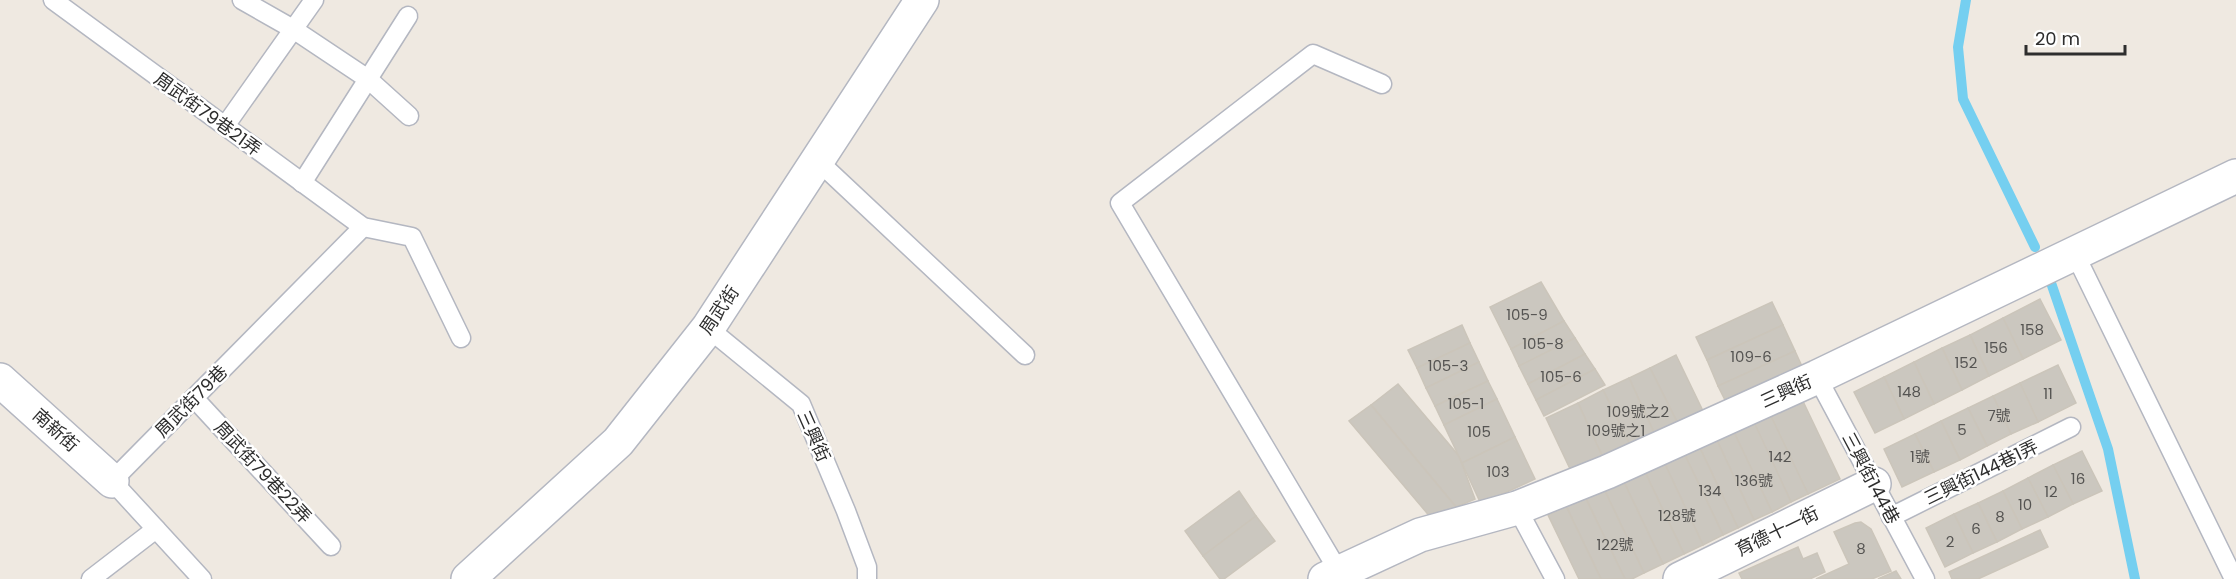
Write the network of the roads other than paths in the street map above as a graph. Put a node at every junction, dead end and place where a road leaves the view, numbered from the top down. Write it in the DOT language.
graph roads {
  1 [pos="53,0"];
  2 [pos="243,0"];
  3 [pos="314,0"];
  4 [pos="922,0"];
  5 [pos="408,16"];
  6 [pos="293,29"];
  7 [pos="368,79"];
  8 [pos="1382,84"];
  9 [pos="409,116"];
  10 [pos="225,126"];
  11 [pos="817,160"];
  12 [pos="2236,176"];
  13 [pos="302,183"];
  14 [pos="363,228"];
  15 [pos="2074,252"];
  16 [pos="708,328"];
  17 [pos="461,338"];
  18 [pos="1025,355"];
  19 [pos="1817,377"];
  20 [pos="0,380"];
  21 [pos="194,398"];
  22 [pos="2071,427"];
  23 [pos="112,481"];
  24 [pos="1874,484"];
  25 [pos="1517,508"];
  26 [pos="1891,517"];
  27 [pos="156,530"];
  28 [pos="331,546"];
  29 [pos="1332,575"];
  30 [pos="91,579"];
  31 [pos="202,579"];
  32 [pos="468,579"];
  33 [pos="867,579"];
  34 [pos="1555,579"];
  35 [pos="1680,579"];
  36 [pos="1925,579"];
  37 [pos="2234,579"];
  1 -- 10 [label="lane, 周武街79巷21弄"];
  2 -- 6 [label="lane"];
  3 -- 6 [label="lane"];
  4 -- 11 [label="street, 周武街"];
  5 -- 7 [label="lane"];
  6 -- 7 [label="lane"];
  6 -- 10 [label="lane"];
  7 -- 9 [label="lane"];
  7 -- 13 [label="lane"];
  8 -- 29 [label="lane"];
  10 -- 13 [label="lane, 周武街79巷21弄"];
  11 -- 16 [label="street, 周武街"];
  11 -- 18 [label="lane"];
  12 -- 15 [label="street, 三興街"];
  13 -- 14 [label="lane, 周武街79巷21弄"];
  14 -- 17 [label="lane"];
  14 -- 21 [label="lane, 周武街79巷"];
  15 -- 19 [label="street, 三興街"];
  15 -- 37 [label="lane"];
  16 -- 32 [label="street, 周武街"];
  16 -- 33 [label="lane, 三興街"];
  19 -- 24 [label="lane, 三興街144巷"];
  19 -- 25 [label="street, 三興街"];
  20 -- 23 [label="street, 南新街"];
  21 -- 23 [label="lane, 周武街79巷"];
  21 -- 28 [label="lane, 周武街79巷22弄"];
  22 -- 26 [label="lane, 三興街144巷1弄"];
  23 -- 27 [label="lane"];
  24 -- 26 [label="lane, 三興街144巷"];
  24 -- 35 [label="street, 育德十一街"];
  25 -- 29 [label="street, 三興街"];
  25 -- 34 [label="lane"];
  26 -- 36 [label="lane, 三興街144巷"];
  27 -- 30 [label="lane"];
  27 -- 31 [label="lane"];
}
